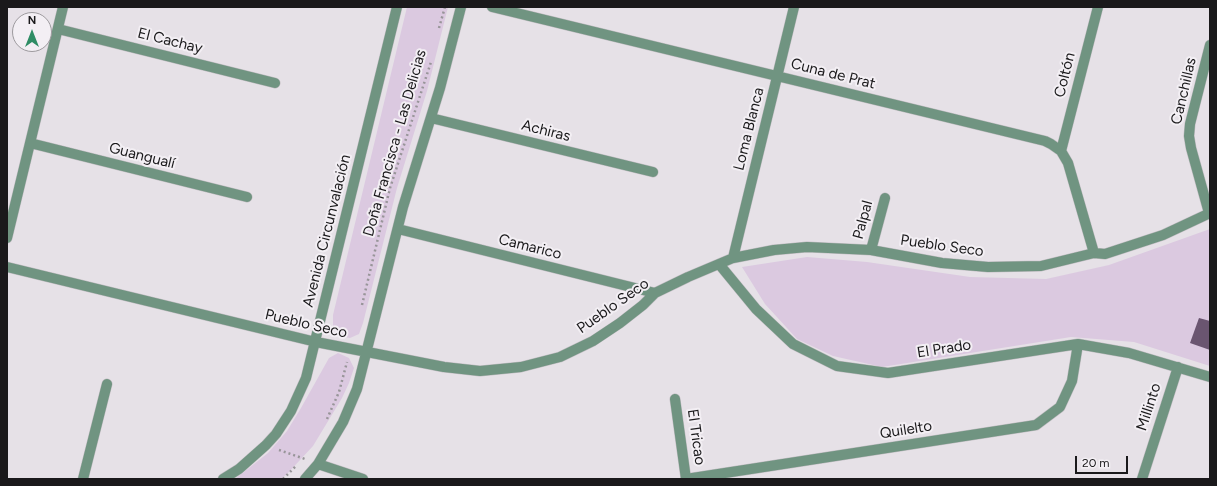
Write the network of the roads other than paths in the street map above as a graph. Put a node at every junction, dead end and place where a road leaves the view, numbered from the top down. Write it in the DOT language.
graph roads {
  1 [pos="63,7"];
  2 [pos="397,7"];
  3 [pos="461,7"];
  4 [pos="492,7"];
  5 [pos="794,7"];
  6 [pos="1098,7"];
  7 [pos="58,29"];
  8 [pos="1210,45"];
  9 [pos="777,76"];
  10 [pos="275,83"];
  11 [pos="431,118"];
  12 [pos="30,143"];
  13 [pos="1061,151"];
  14 [pos="653,172"];
  15 [pos="247,197"];
  16 [pos="885,198"];
  17 [pos="1210,213"];
  18 [pos="398,229"];
  19 [pos="7,238"];
  20 [pos="871,250"];
  21 [pos="1094,252"];
  22 [pos="733,258"];
  23 [pos="719,264"];
  24 [pos="7,267"];
  25 [pos="655,293"];
  26 [pos="316,342"];
  27 [pos="1078,344"];
  28 [pos="366,353"];
  29 [pos="1178,367"];
  30 [pos="1210,377"];
  31 [pos="107,384"];
  32 [pos="675,399"];
  33 [pos="318,464"];
  34 [pos="83,479"];
  35 [pos="223,479"];
  36 [pos="305,479"];
  37 [pos="363,479"];
  38 [pos="686,479"];
  39 [pos="1142,479"];
  1 -- 7 [label="street"];
  2 -- 26 [label="street, Avenida Circunvalación"];
  3 -- 11 [label="street"];
  4 -- 9 [label="street, Cuna de Prat"];
  5 -- 9 [label="street, Loma Blanca"];
  6 -- 13 [label="street, Coltón"];
  7 -- 10 [label="street, El Cachay"];
  7 -- 12 [label="street"];
  8 -- 17 [label="street, Canchillas"];
  9 -- 13 [label="street, Cuna de Prat"];
  9 -- 22 [label="street, Loma Blanca"];
  11 -- 14 [label="street, Achiras"];
  11 -- 18 [label="street"];
  12 -- 15 [label="street, Guangualí"];
  12 -- 19 [label="street"];
  13 -- 21 [label="street"];
  16 -- 20 [label="street, Palpal"];
  17 -- 21 [label="street, Pueblo Seco"];
  18 -- 25 [label="street, Camarico"];
  18 -- 28 [label="street"];
  20 -- 21 [label="street, Pueblo Seco"];
  20 -- 22 [label="street, Pueblo Seco"];
  22 -- 23 [label="street, Pueblo Seco"];
  23 -- 25 [label="street, Pueblo Seco"];
  23 -- 27 [label="street, El Prado"];
  24 -- 26 [label="street, Pueblo Seco"];
  25 -- 28 [label="street, Pueblo Seco"];
  26 -- 28 [label="street, Pueblo Seco"];
  26 -- 35 [label="street, Avenida Circunvalación"];
  27 -- 29 [label="street, El Prado"];
  27 -- 38 [label="street, Quilelto"];
  28 -- 33 [label="street"];
  29 -- 30 [label="street, El Prado"];
  29 -- 39 [label="street, Millinto"];
  31 -- 34 [label="street"];
  32 -- 38 [label="street, El Tricao"];
  33 -- 36 [label="street"];
  33 -- 37 [label="street"];
}
